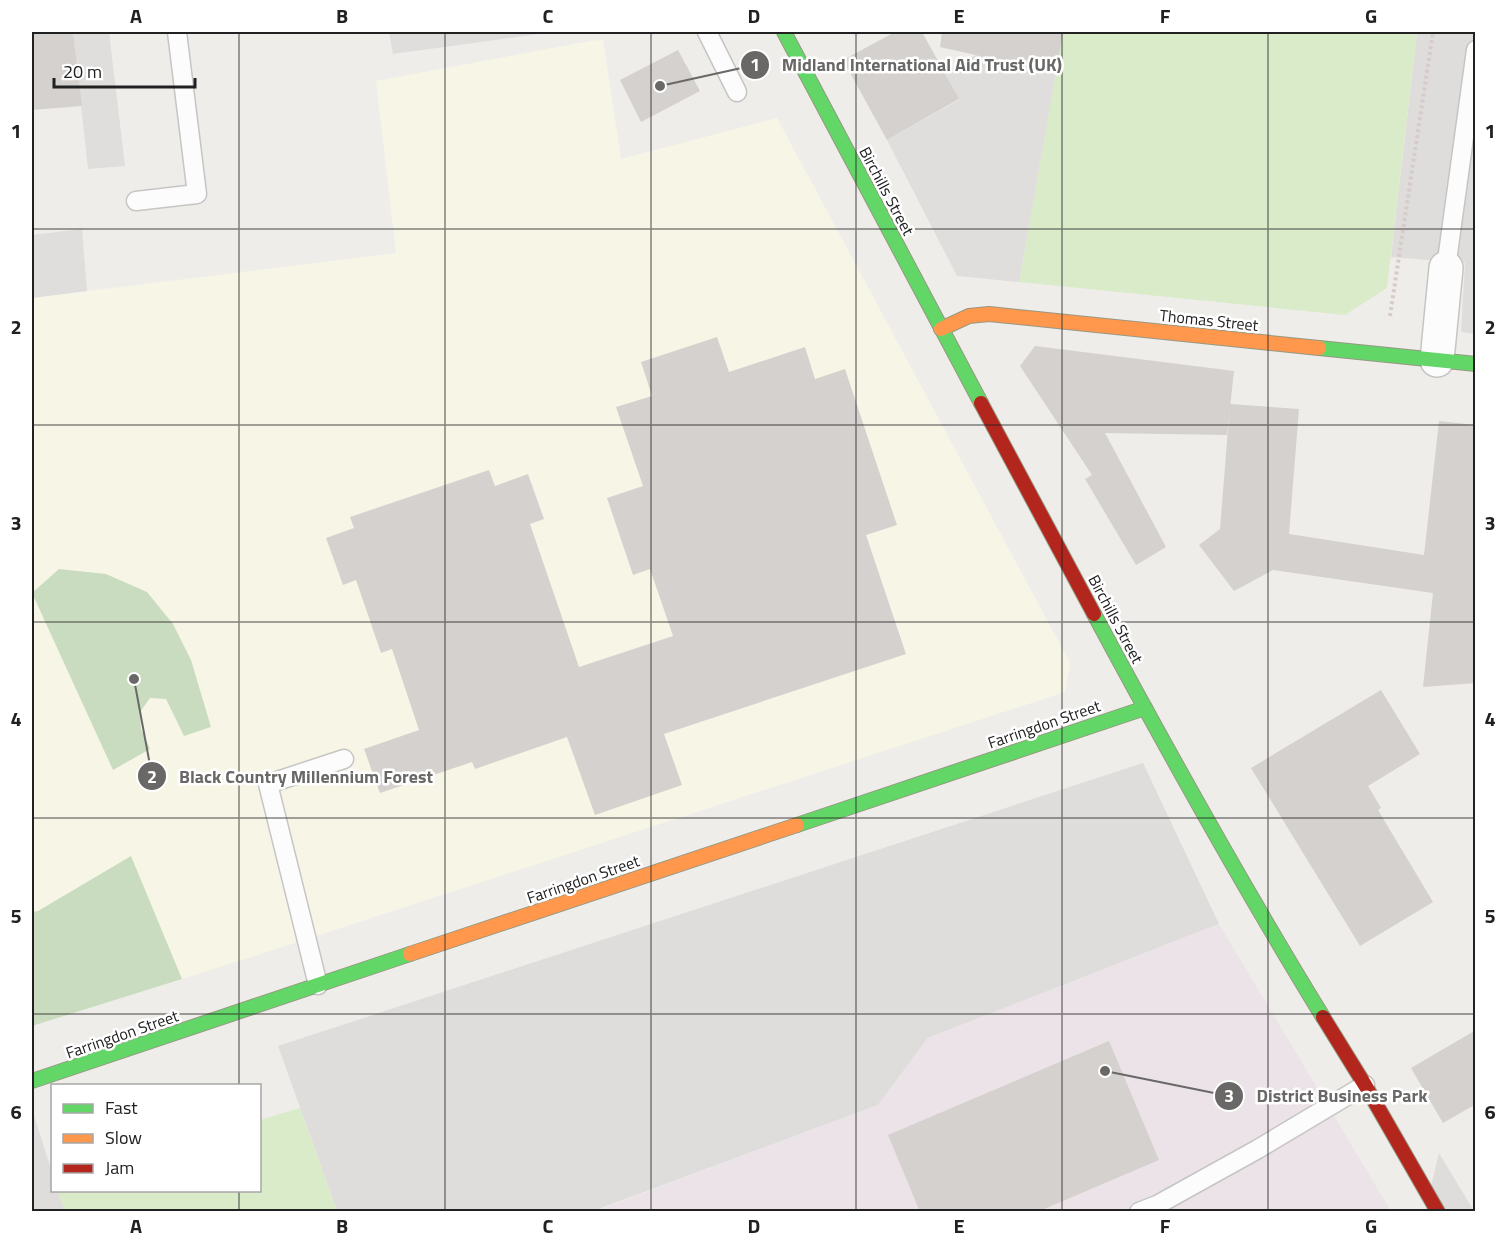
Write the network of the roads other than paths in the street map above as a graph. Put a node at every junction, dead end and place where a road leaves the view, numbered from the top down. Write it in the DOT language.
graph roads {
  1 [pos="177,32"];
  2 [pos="707,32"];
  3 [pos="784,32"];
  4 [pos="1476,50"];
  5 [pos="737,92"];
  6 [pos="136,201"];
  7 [pos="1446,268"];
  8 [pos="941,329"];
  9 [pos="1437,360"];
  10 [pos="1476,364"];
  11 [pos="1145,708"];
  12 [pos="344,759"];
  13 [pos="318,985"];
  14 [pos="32,1081"];
  15 [pos="1365,1085"];
  16 [pos="1139,1212"];
  17 [pos="1438,1212"];
  1 -- 6 [label="lane"];
  2 -- 5 [label="lane"];
  3 -- 8 [label="street, Birchills Street"];
  4 -- 7 [label="lane"];
  7 -- 9 [label="street"];
  8 -- 9 [label="street, Thomas Street"];
  8 -- 11 [label="street, Birchills Street"];
  9 -- 10 [label="street, Thomas Street"];
  11 -- 13 [label="street, Farringdon Street"];
  11 -- 15 [label="street, Birchills Street"];
  12 -- 13 [label="lane"];
  13 -- 14 [label="street, Farringdon Street"];
  15 -- 16 [label="lane"];
  15 -- 17 [label="street, Birchills Street"];
}
